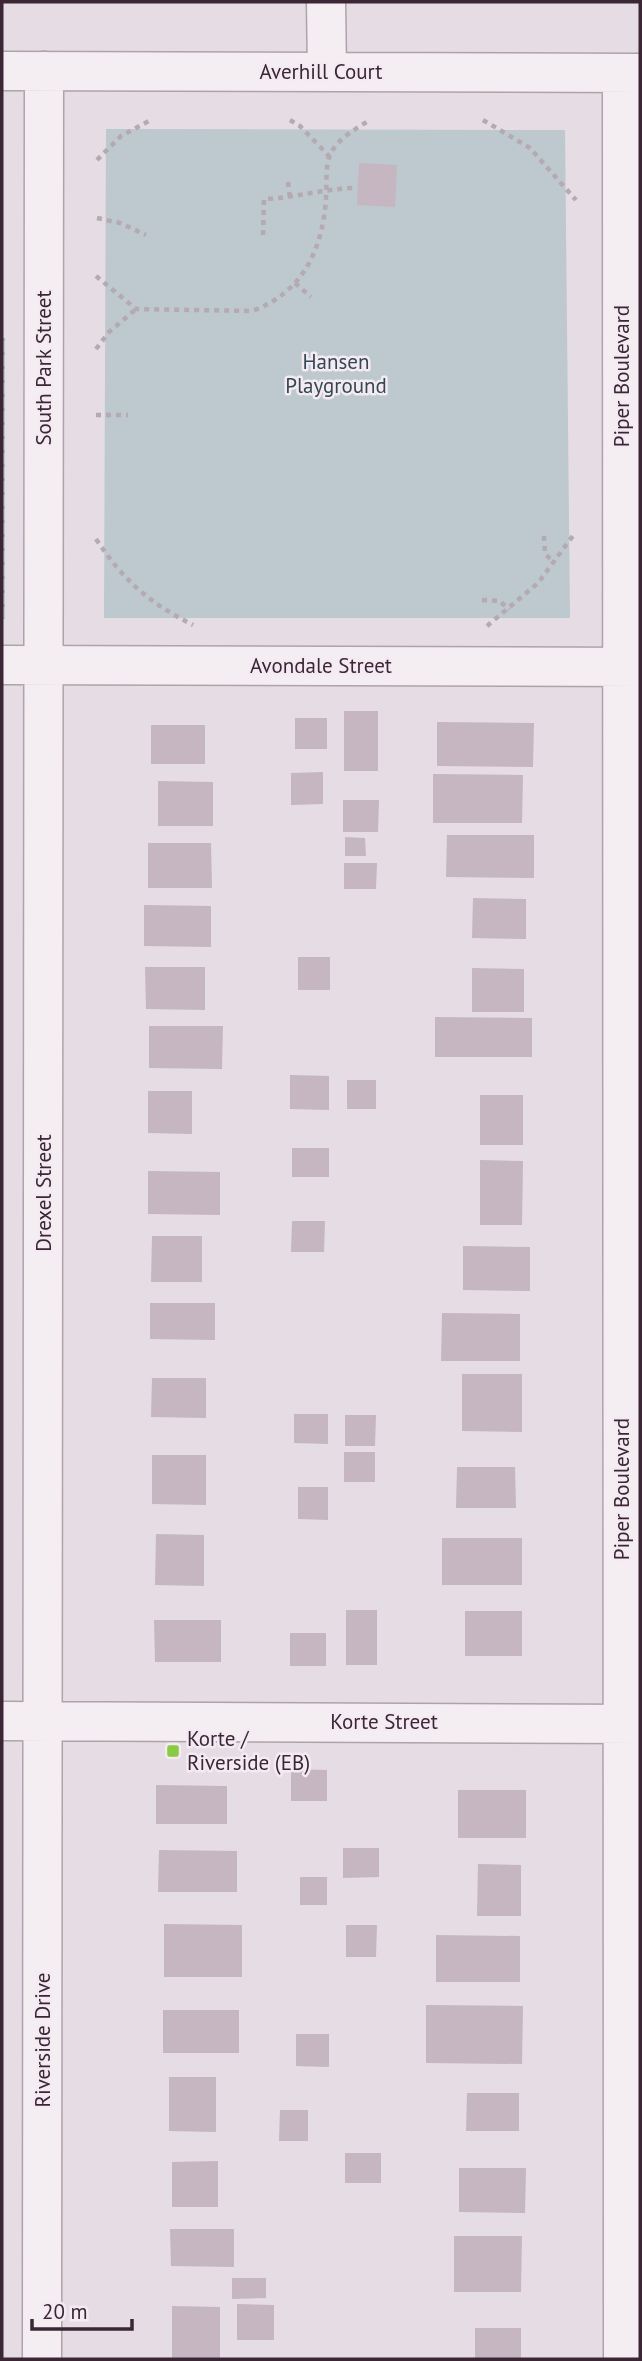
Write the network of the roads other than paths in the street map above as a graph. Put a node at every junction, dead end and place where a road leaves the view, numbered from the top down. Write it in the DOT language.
graph roads {
  1 [pos="327,2"];
  2 [pos="2,71"];
  3 [pos="44,71"];
  4 [pos="327,72"];
  5 [pos="631,73"];
  6 [pos="2,665"];
  7 [pos="44,665"];
  8 [pos="631,667"];
  9 [pos="2,1721"];
  10 [pos="44,1721"];
  11 [pos="631,1724"];
  12 [pos="42,2359"];
  13 [pos="623,2359"];
  1 -- 4 [label="street"];
  2 -- 3 [label="street, Averhill Court"];
  3 -- 4 [label="street, Averhill Court"];
  3 -- 7 [label="street, South Park Street"];
  4 -- 5 [label="street, Averhill Court"];
  5 -- 8 [label="street, Piper Boulevard"];
  6 -- 7 [label="street, Avondale Street"];
  7 -- 8 [label="street, Avondale Street"];
  7 -- 10 [label="street, Drexel Street"];
  8 -- 11 [label="street, Piper Boulevard"];
  9 -- 10 [label="street, Korte Street"];
  10 -- 11 [label="street, Korte Street"];
  10 -- 12 [label="street, Riverside Drive"];
  11 -- 13 [label="street, Piper Boulevard"];
}
